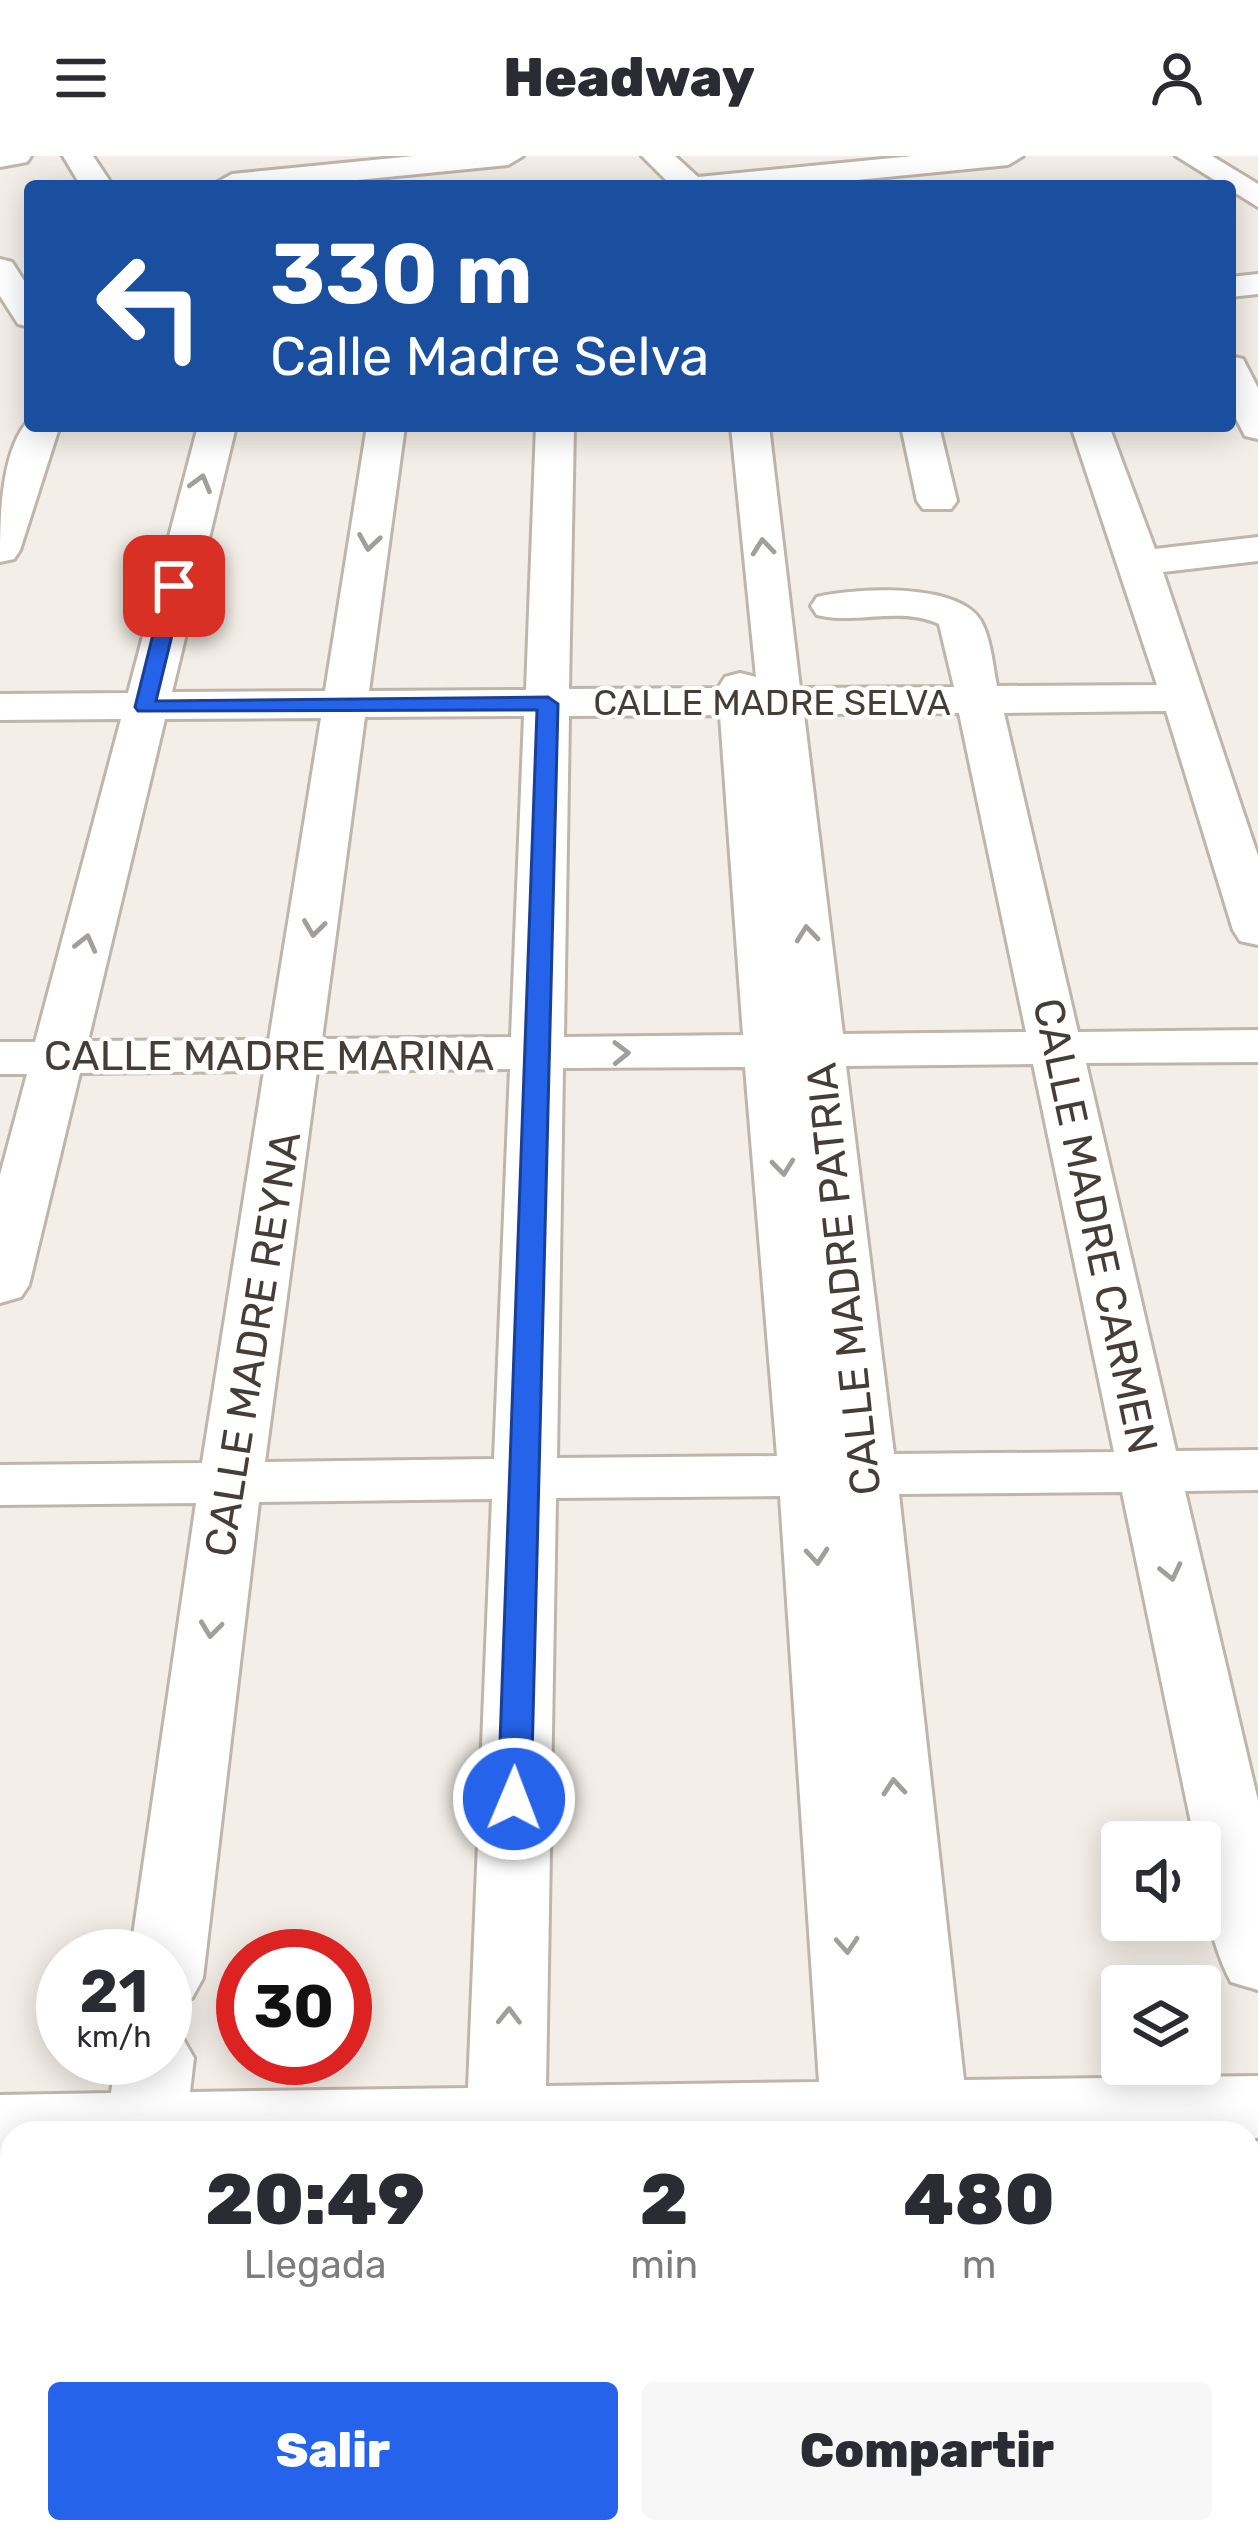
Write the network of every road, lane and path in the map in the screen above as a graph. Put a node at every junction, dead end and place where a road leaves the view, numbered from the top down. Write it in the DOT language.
graph roads {
  1 [pos="16,156"];
  2 [pos="508,156"];
  3 [pos="657,156"];
  4 [pos="1008,156"];
  5 [pos="1191,156"];
  6 [pos="0,158"];
  7 [pos="273,180"];
  8 [pos="683,180"];
  9 [pos="762,180"];
  10 [pos="1232,180"];
  11 [pos="0,269"];
  12 [pos="24,307"];
  13 [pos="1236,380"];
  14 [pos="1258,428"];
  15 [pos="48,432"];
  16 [pos="215,432"];
  17 [pos="385,432"];
  18 [pos="555,432"];
  19 [pos="720,432"];
  20 [pos="750,432"];
  21 [pos="921,432"];
  22 [pos="1092,432"];
  23 [pos="937,501"];
  24 [pos="1258,548"];
  25 [pos="0,550"];
  26 [pos="1140,563"];
  27 [pos="832,605"];
  28 [pos="1184,698"];
  29 [pos="980,700"];
  30 [pos="761,702"];
  31 [pos="548,704"];
  32 [pos="343,705"];
  33 [pos="0,707"];
  34 [pos="145,707"];
  35 [pos="1258,930"];
  36 [pos="1258,1046"];
  37 [pos="1056,1048"];
  38 [pos="795,1051"];
  39 [pos="540,1054"];
  40 [pos="297,1056"];
  41 [pos="58,1057"];
  42 [pos="0,1058"];
  43 [pos="0,1285"];
  44 [pos="1258,1471"];
  45 [pos="1148,1473"];
  46 [pos="838,1476"];
  47 [pos="523,1478"];
  48 [pos="230,1483"];
  49 [pos="0,1485"];
  50 [pos="171,1929"];
  51 [pos="1258,1962"];
  52 [pos="148,2105"];
  53 [pos="1258,2107"];
  54 [pos="35,2121"];
  55 [pos="421,2121"];
  56 [pos="506,2121"];
  57 [pos="895,2121"];
  58 [pos="940,2121"];
  1 -- 6 [label="street"];
  2 -- 7 [label="street"];
  3 -- 8 [label="street"];
  4 -- 9 [label="street"];
  5 -- 10 [label="street"];
  11 -- 12 [label="street"];
  13 -- 14 [label="street"];
  15 -- 25 [label="street"];
  34 -- 16 [label="street, one-way"];
  17 -- 32 [label="street, CALLE MADRE REYNA, one-way"];
  18 -- 31 [label="street"];
  19 -- 30 [label="street, CALLE MADRE PATRIA"];
  30 -- 20 [label="street, CALLE MADRE PATRIA, one-way"];
  21 -- 23 [label="street"];
  22 -- 26 [label="street"];
  24 -- 26 [label="street"];
  26 -- 28 [label="street"];
  27 -- 29 [label="street, CALLE MADRE CARMEN"];
  28 -- 29 [label="street, CALLE MADRE SELVA"];
  28 -- 35 [label="street"];
  29 -- 30 [label="street, CALLE MADRE SELVA"];
  29 -- 37 [label="street, CALLE MADRE CARMEN"];
  30 -- 31 [label="street, CALLE MADRE SELVA"];
  30 -- 38 [label="street, CALLE MADRE PATRIA"];
  31 -- 32 [label="street, CALLE MADRE SELVA"];
  31 -- 39 [label="street"];
  32 -- 34 [label="street, CALLE MADRE SELVA"];
  32 -- 40 [label="street, CALLE MADRE REYNA, one-way"];
  33 -- 34 [label="street, CALLE MADRE SELVA"];
  41 -- 34 [label="street, one-way"];
  36 -- 37 [label="street, CALLE MADRE MARINA"];
  37 -- 38 [label="street, CALLE MADRE MARINA"];
  37 -- 45 [label="street, CALLE MADRE CARMEN"];
  39 -- 38 [label="street, CALLE MADRE MARINA, one-way"];
  38 -- 46 [label="street, CALLE MADRE PATRIA"];
  39 -- 40 [label="street, CALLE MADRE MARINA"];
  39 -- 47 [label="street"];
  40 -- 41 [label="street, CALLE MADRE MARINA"];
  40 -- 48 [label="street, CALLE MADRE REYNA"];
  41 -- 42 [label="street, CALLE MADRE MARINA"];
  41 -- 43 [label="street"];
  44 -- 45 [label="street"];
  45 -- 46 [label="street"];
  45 -- 51 [label="street, CALLE MADRE CARMEN, one-way"];
  46 -- 47 [label="street"];
  46 -- 57 [label="street, CALLE MADRE PATRIA"];
  47 -- 48 [label="street"];
  56 -- 47 [label="street, one-way"];
  48 -- 49 [label="street"];
  48 -- 50 [label="street, CALLE MADRE REYNA, one-way"];
  52 -- 54 [label="street"];
  52 -- 55 [label="street"];
  53 -- 58 [label="street"];
}
